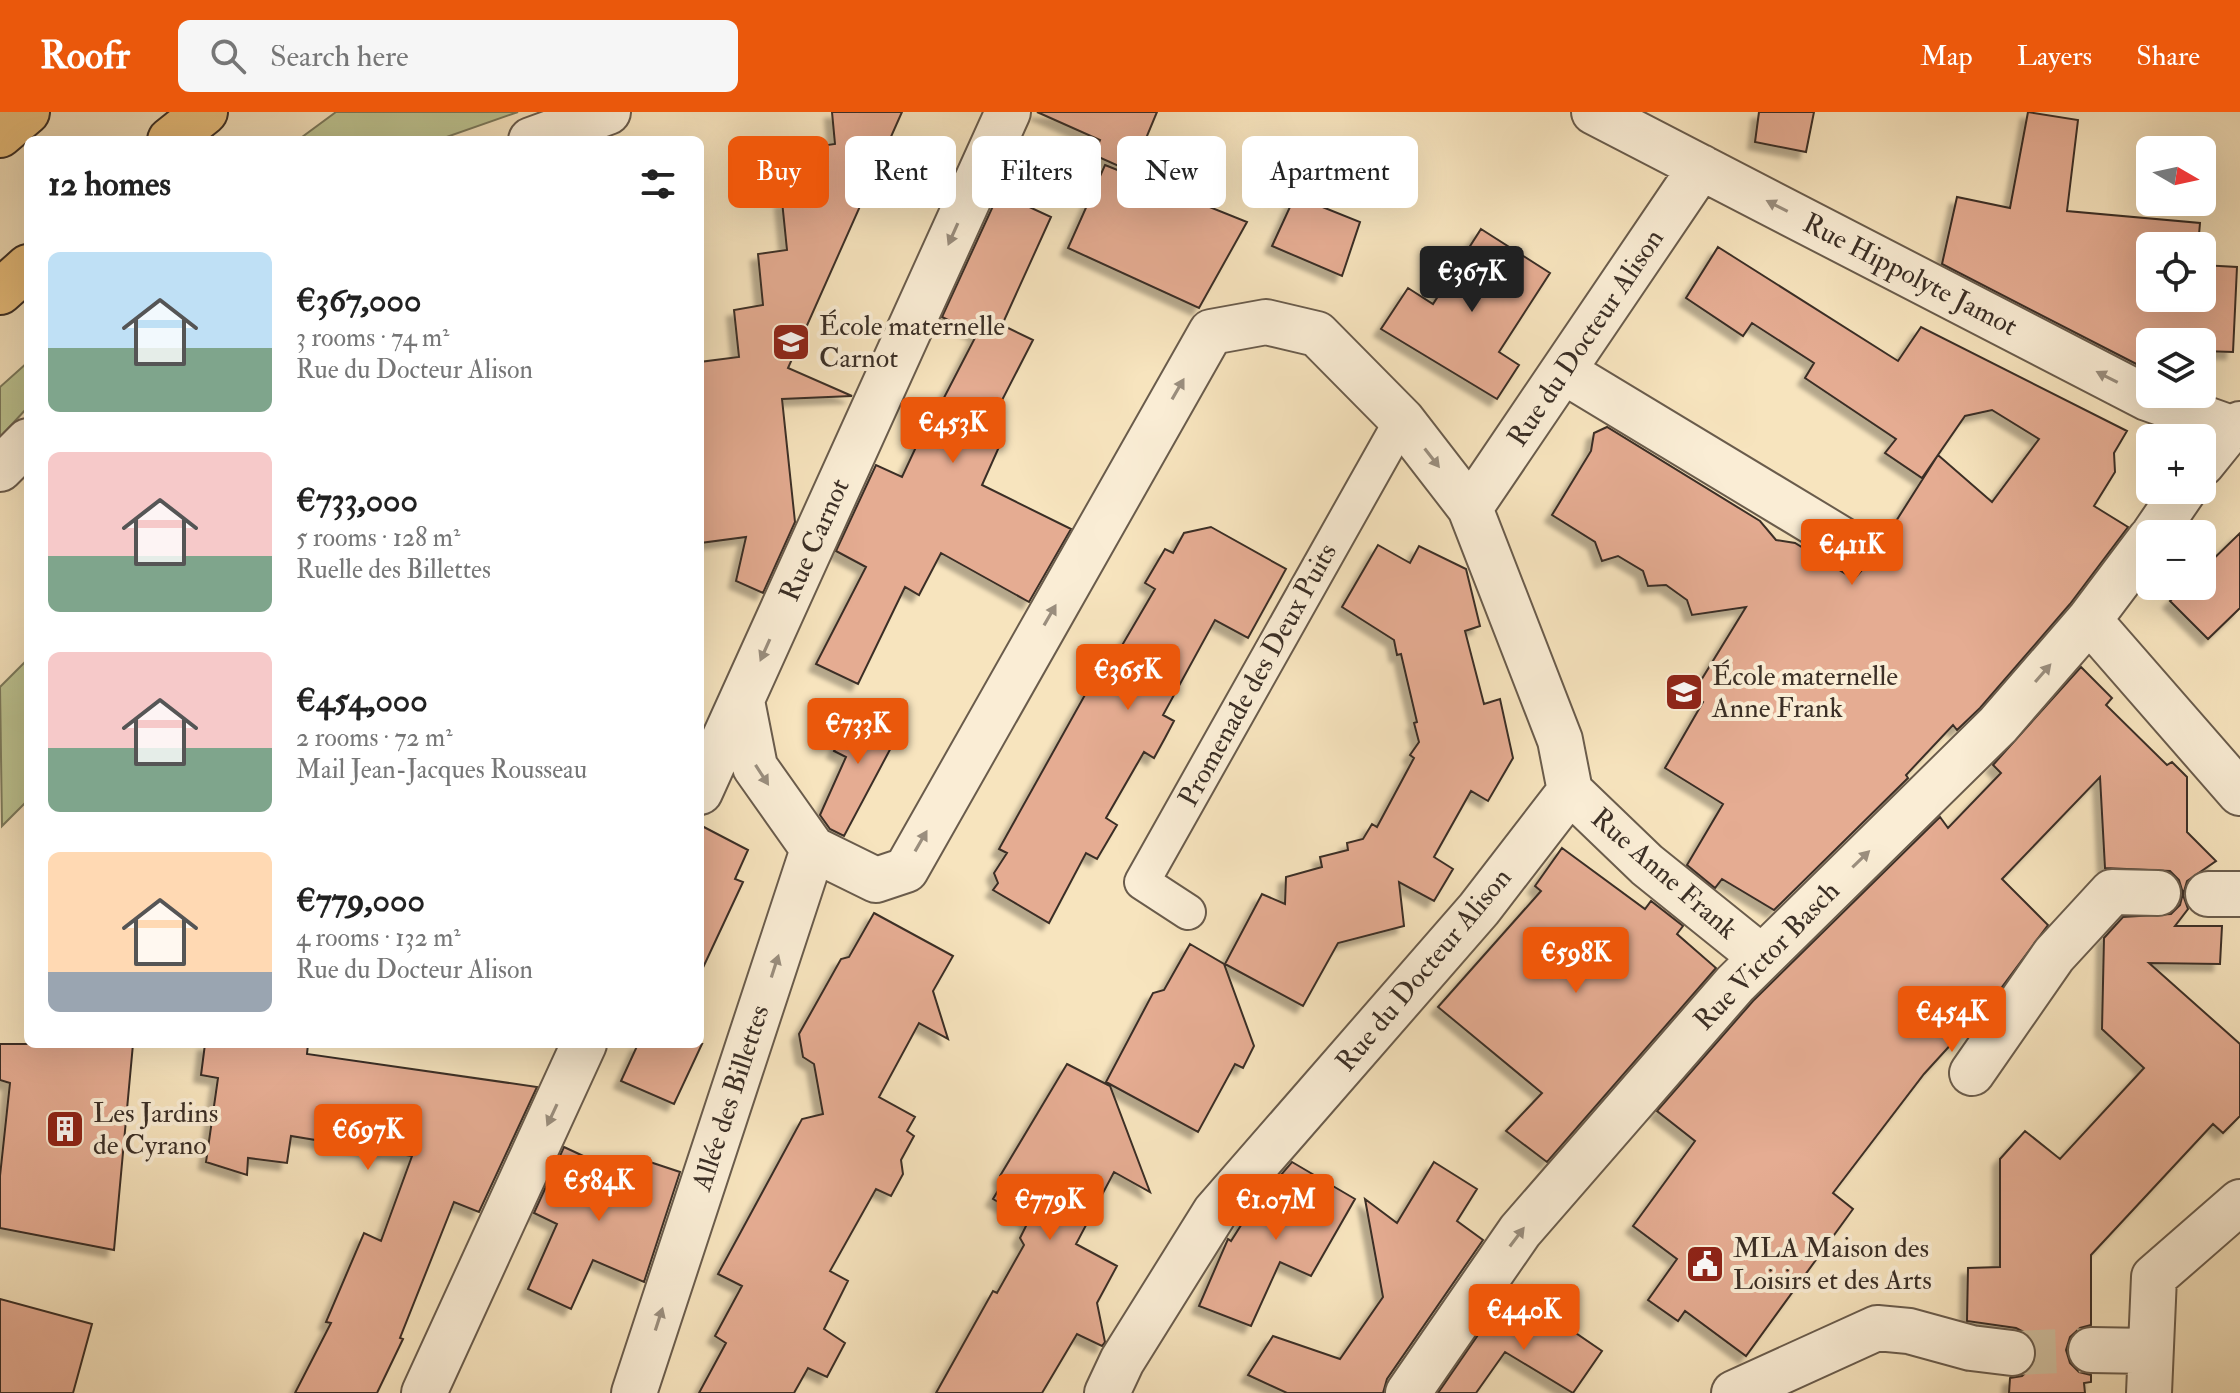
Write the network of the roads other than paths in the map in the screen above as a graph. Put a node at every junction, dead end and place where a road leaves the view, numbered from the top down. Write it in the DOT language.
graph roads {
  1 [pos="27,112"];
  2 [pos="205,112"];
  3 [pos="608,112"];
  4 [pos="1008,112"];
  5 [pos="1594,112"];
  6 [pos="0,135"];
  7 [pos="175,136"];
  8 [pos="542,136"];
  9 [pos="1701,167"];
  10 [pos="24,271"];
  11 [pos="0,292"];
  12 [pos="1563,371"];
  13 [pos="1402,420"];
  14 [pos="2236,426"];
  15 [pos="24,445"];
  16 [pos="2216,448"];
  17 [pos="0,469"];
  18 [pos="1470,508"];
  19 [pos="1851,545"];
  20 [pos="2136,558"];
  21 [pos="2089,620"];
  22 [pos="742,701"];
  23 [pos="704,783"];
  24 [pos="1570,791"];
  25 [pos="2240,793"];
  26 [pos="813,849"];
  27 [pos="2158,893"];
  28 [pos="1188,912"];
  29 [pos="1760,956"];
  30 [pos="582,1048"];
  31 [pos="1972,1073"];
  32 [pos="2240,1202"];
  33 [pos="2091,1350"];
  34 [pos="2012,1353"];
  35 [pos="2149,1372"];
  36 [pos="438,1389"];
  37 [pos="634,1393"];
  38 [pos="1107,1393"];
  39 [pos="1408,1393"];
  40 [pos="1734,1393"];
  1 -- 6 [label="highway"];
  2 -- 7 [label="highway"];
  3 -- 8 [label="street"];
  4 -- 22 [label="street, Rue Carnot, one-way"];
  5 -- 9 [label="street, Rue Hippolyte Jamot"];
  9 -- 12 [label="street, Rue du Docteur Alison"];
  14 -- 9 [label="street, Rue Hippolyte Jamot, one-way"];
  10 -- 11 [label="highway"];
  12 -- 18 [label="street, Rue du Docteur Alison"];
  12 -- 19 [label="street"];
  13 -- 18 [label="street, one-way"];
  26 -- 13 [label="street, one-way"];
  13 -- 28 [label="street, Promenade des Deux Puits"];
  14 -- 16 [label="street"];
  15 -- 17 [label="street"];
  18 -- 24 [label="street"];
  20 -- 21 [label="street, Rue Victor Basch"];
  21 -- 25 [label="street"];
  29 -- 21 [label="street, Rue Victor Basch, one-way"];
  22 -- 23 [label="street, Rue Carnot"];
  22 -- 26 [label="street, one-way"];
  24 -- 29 [label="street, Rue Anne Frank"];
  24 -- 38 [label="street, Rue du Docteur Alison"];
  37 -- 26 [label="street, Allée des Billettes, one-way"];
  27 -- 31 [label="street"];
  39 -- 29 [label="street, Rue Victor Basch, one-way"];
  30 -- 36 [label="street, one-way"];
  32 -- 35 [label="street"];
  33 -- 35 [label="street"];
  34 -- 40 [label="street"];
}
